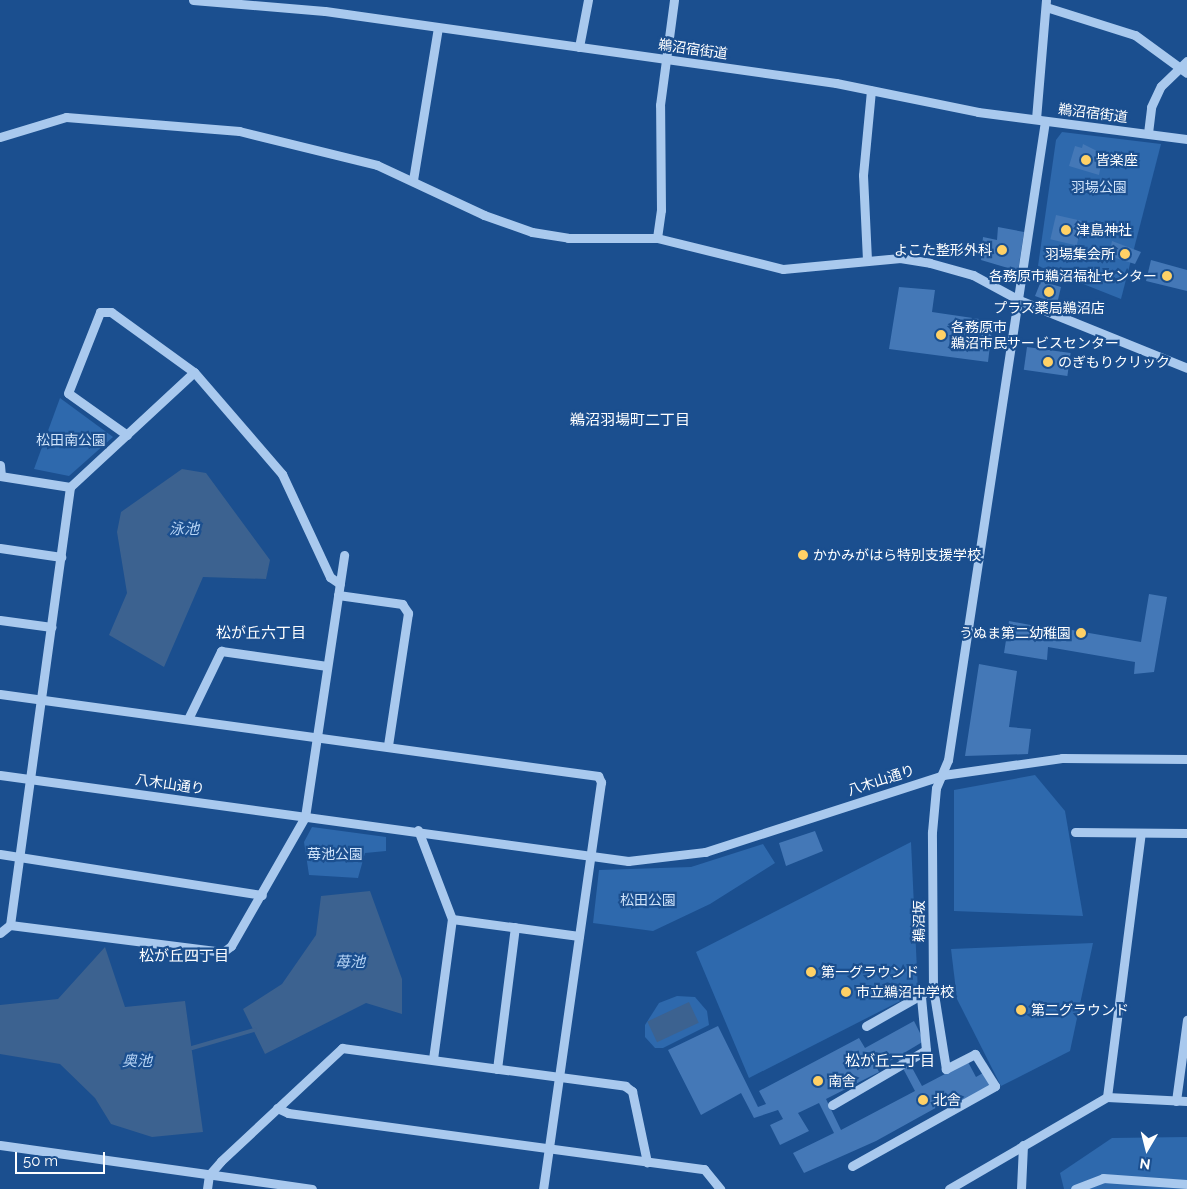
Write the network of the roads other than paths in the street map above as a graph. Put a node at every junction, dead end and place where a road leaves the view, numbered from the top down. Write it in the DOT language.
graph roads {
  1 [pos="193,0"];
  2 [pos="588,0"];
  3 [pos="674,0"];
  4 [pos="220,1"];
  5 [pos="1046,4"];
  6 [pos="438,28"];
  7 [pos="579,47"];
  8 [pos="668,59"];
  9 [pos="1187,61"];
  10 [pos="1176,70"];
  11 [pos="1187,73"];
  12 [pos="870,90"];
  13 [pos="1036,119"];
  14 [pos="1046,121"];
  15 [pos="1148,133"];
  16 [pos="0,137"];
  17 [pos="1187,139"];
  18 [pos="413,180"];
  19 [pos="657,238"];
  20 [pos="867,260"];
  21 [pos="1019,300"];
  22 [pos="1187,368"];
  23 [pos="194,372"];
  24 [pos="127,435"];
  25 [pos="0,465"];
  26 [pos="1,476"];
  27 [pos="70,487"];
  28 [pos="0,548"];
  29 [pos="344,556"];
  30 [pos="61,557"];
  31 [pos="340,584"];
  32 [pos="338,595"];
  33 [pos="0,620"];
  34 [pos="52,627"];
  35 [pos="326,666"];
  36 [pos="0,694"];
  37 [pos="42,700"];
  38 [pos="188,719"];
  39 [pos="317,737"];
  40 [pos="388,746"];
  41 [pos="1187,759"];
  42 [pos="0,775"];
  43 [pos="943,775"];
  44 [pos="32,779"];
  45 [pos="305,817"];
  46 [pos="418,830"];
  47 [pos="1075,832"];
  48 [pos="1141,833"];
  49 [pos="1187,833"];
  50 [pos="0,854"];
  51 [pos="20,857"];
  52 [pos="591,857"];
  53 [pos="262,895"];
  54 [pos="452,919"];
  55 [pos="10,925"];
  56 [pos="514,927"];
  57 [pos="0,933"];
  58 [pos="579,936"];
  59 [pos="933,988"];
  60 [pos="921,997"];
  61 [pos="1187,1020"];
  62 [pos="866,1026"];
  63 [pos="432,1059"];
  64 [pos="497,1069"];
  65 [pos="560,1077"];
  66 [pos="1107,1097"];
  67 [pos="1176,1101"];
  68 [pos="1187,1101"];
  69 [pos="832,1105"];
  70 [pos="277,1108"];
  71 [pos="0,1145"];
  72 [pos="1023,1145"];
  73 [pos="549,1148"];
  74 [pos="647,1162"];
  75 [pos="852,1166"];
  76 [pos="209,1175"];
  77 [pos="1187,1184"];
  78 [pos="207,1189"];
  79 [pos="312,1189"];
  80 [pos="543,1189"];
  81 [pos="720,1189"];
  82 [pos="949,1189"];
  83 [pos="1021,1189"];
  84 [pos="1075,1189"];
  1 -- 4 [label="street, 鵜沼宿街道"];
  2 -- 7 [label="street"];
  3 -- 8 [label="street"];
  4 -- 6 [label="street, 鵜沼宿街道"];
  5 -- 10 [label="street"];
  5 -- 13 [label="street"];
  6 -- 7 [label="street, 鵜沼宿街道"];
  6 -- 18 [label="street"];
  7 -- 8 [label="street, 鵜沼宿街道"];
  8 -- 12 [label="street, 鵜沼宿街道"];
  8 -- 19 [label="street"];
  9 -- 10 [label="street"];
  10 -- 11 [label="street"];
  10 -- 15 [label="street"];
  12 -- 13 [label="street, 鵜沼宿街道"];
  12 -- 20 [label="street"];
  13 -- 14 [label="street, 鵜沼宿街道"];
  14 -- 15 [label="street, 鵜沼宿街道"];
  14 -- 21 [label="street, 鵜沼坂"];
  15 -- 17 [label="street, 鵜沼宿街道"];
  16 -- 18 [label="street"];
  18 -- 19 [label="street"];
  19 -- 20 [label="street"];
  20 -- 21 [label="street"];
  21 -- 22 [label="street"];
  21 -- 43 [label="street, 鵜沼坂"];
  23 -- 24 [label="street"];
  23 -- 24 [label="street"];
  23 -- 31 [label="street"];
  24 -- 27 [label="street"];
  25 -- 26 [label="street"];
  26 -- 27 [label="street"];
  27 -- 30 [label="street"];
  28 -- 30 [label="street"];
  29 -- 31 [label="street"];
  30 -- 34 [label="street"];
  31 -- 32 [label="street"];
  32 -- 35 [label="street"];
  32 -- 40 [label="street"];
  33 -- 34 [label="street"];
  34 -- 37 [label="street"];
  35 -- 38 [label="street"];
  35 -- 39 [label="street"];
  36 -- 37 [label="street"];
  37 -- 38 [label="street"];
  37 -- 44 [label="street"];
  38 -- 39 [label="street"];
  39 -- 40 [label="street"];
  39 -- 45 [label="street"];
  40 -- 52 [label="street"];
  41 -- 43 [label="street, 八木山通り"];
  42 -- 44 [label="street, 八木山通り"];
  43 -- 52 [label="street, 八木山通り"];
  43 -- 59 [label="street, 鵜沼坂"];
  44 -- 45 [label="street, 八木山通り"];
  44 -- 51 [label="street"];
  45 -- 46 [label="street, 八木山通り"];
  45 -- 53 [label="street"];
  46 -- 52 [label="street, 八木山通り"];
  46 -- 54 [label="street"];
  47 -- 48 [label="street"];
  48 -- 49 [label="street"];
  48 -- 66 [label="street"];
  50 -- 51 [label="street"];
  51 -- 53 [label="street"];
  51 -- 55 [label="street"];
  52 -- 58 [label="street"];
  53 -- 55 [label="street"];
  54 -- 56 [label="street"];
  54 -- 63 [label="street"];
  55 -- 57 [label="street"];
  56 -- 58 [label="street"];
  56 -- 64 [label="street"];
  58 -- 65 [label="street"];
  59 -- 60 [label="street"];
  59 -- 75 [label="street, 鵜沼坂"];
  60 -- 62 [label="street"];
  60 -- 69 [label="street"];
  61 -- 67 [label="street"];
  63 -- 64 [label="street"];
  63 -- 70 [label="street"];
  64 -- 65 [label="street"];
  65 -- 73 [label="street"];
  65 -- 74 [label="street"];
  66 -- 67 [label="street"];
  66 -- 72 [label="street"];
  67 -- 68 [label="street"];
  70 -- 73 [label="street"];
  70 -- 76 [label="street"];
  71 -- 76 [label="street"];
  72 -- 82 [label="street"];
  72 -- 83 [label="street"];
  73 -- 74 [label="street"];
  73 -- 80 [label="street"];
  74 -- 81 [label="street"];
  76 -- 78 [label="street"];
  76 -- 79 [label="street"];
  77 -- 84 [label="street"];
}
